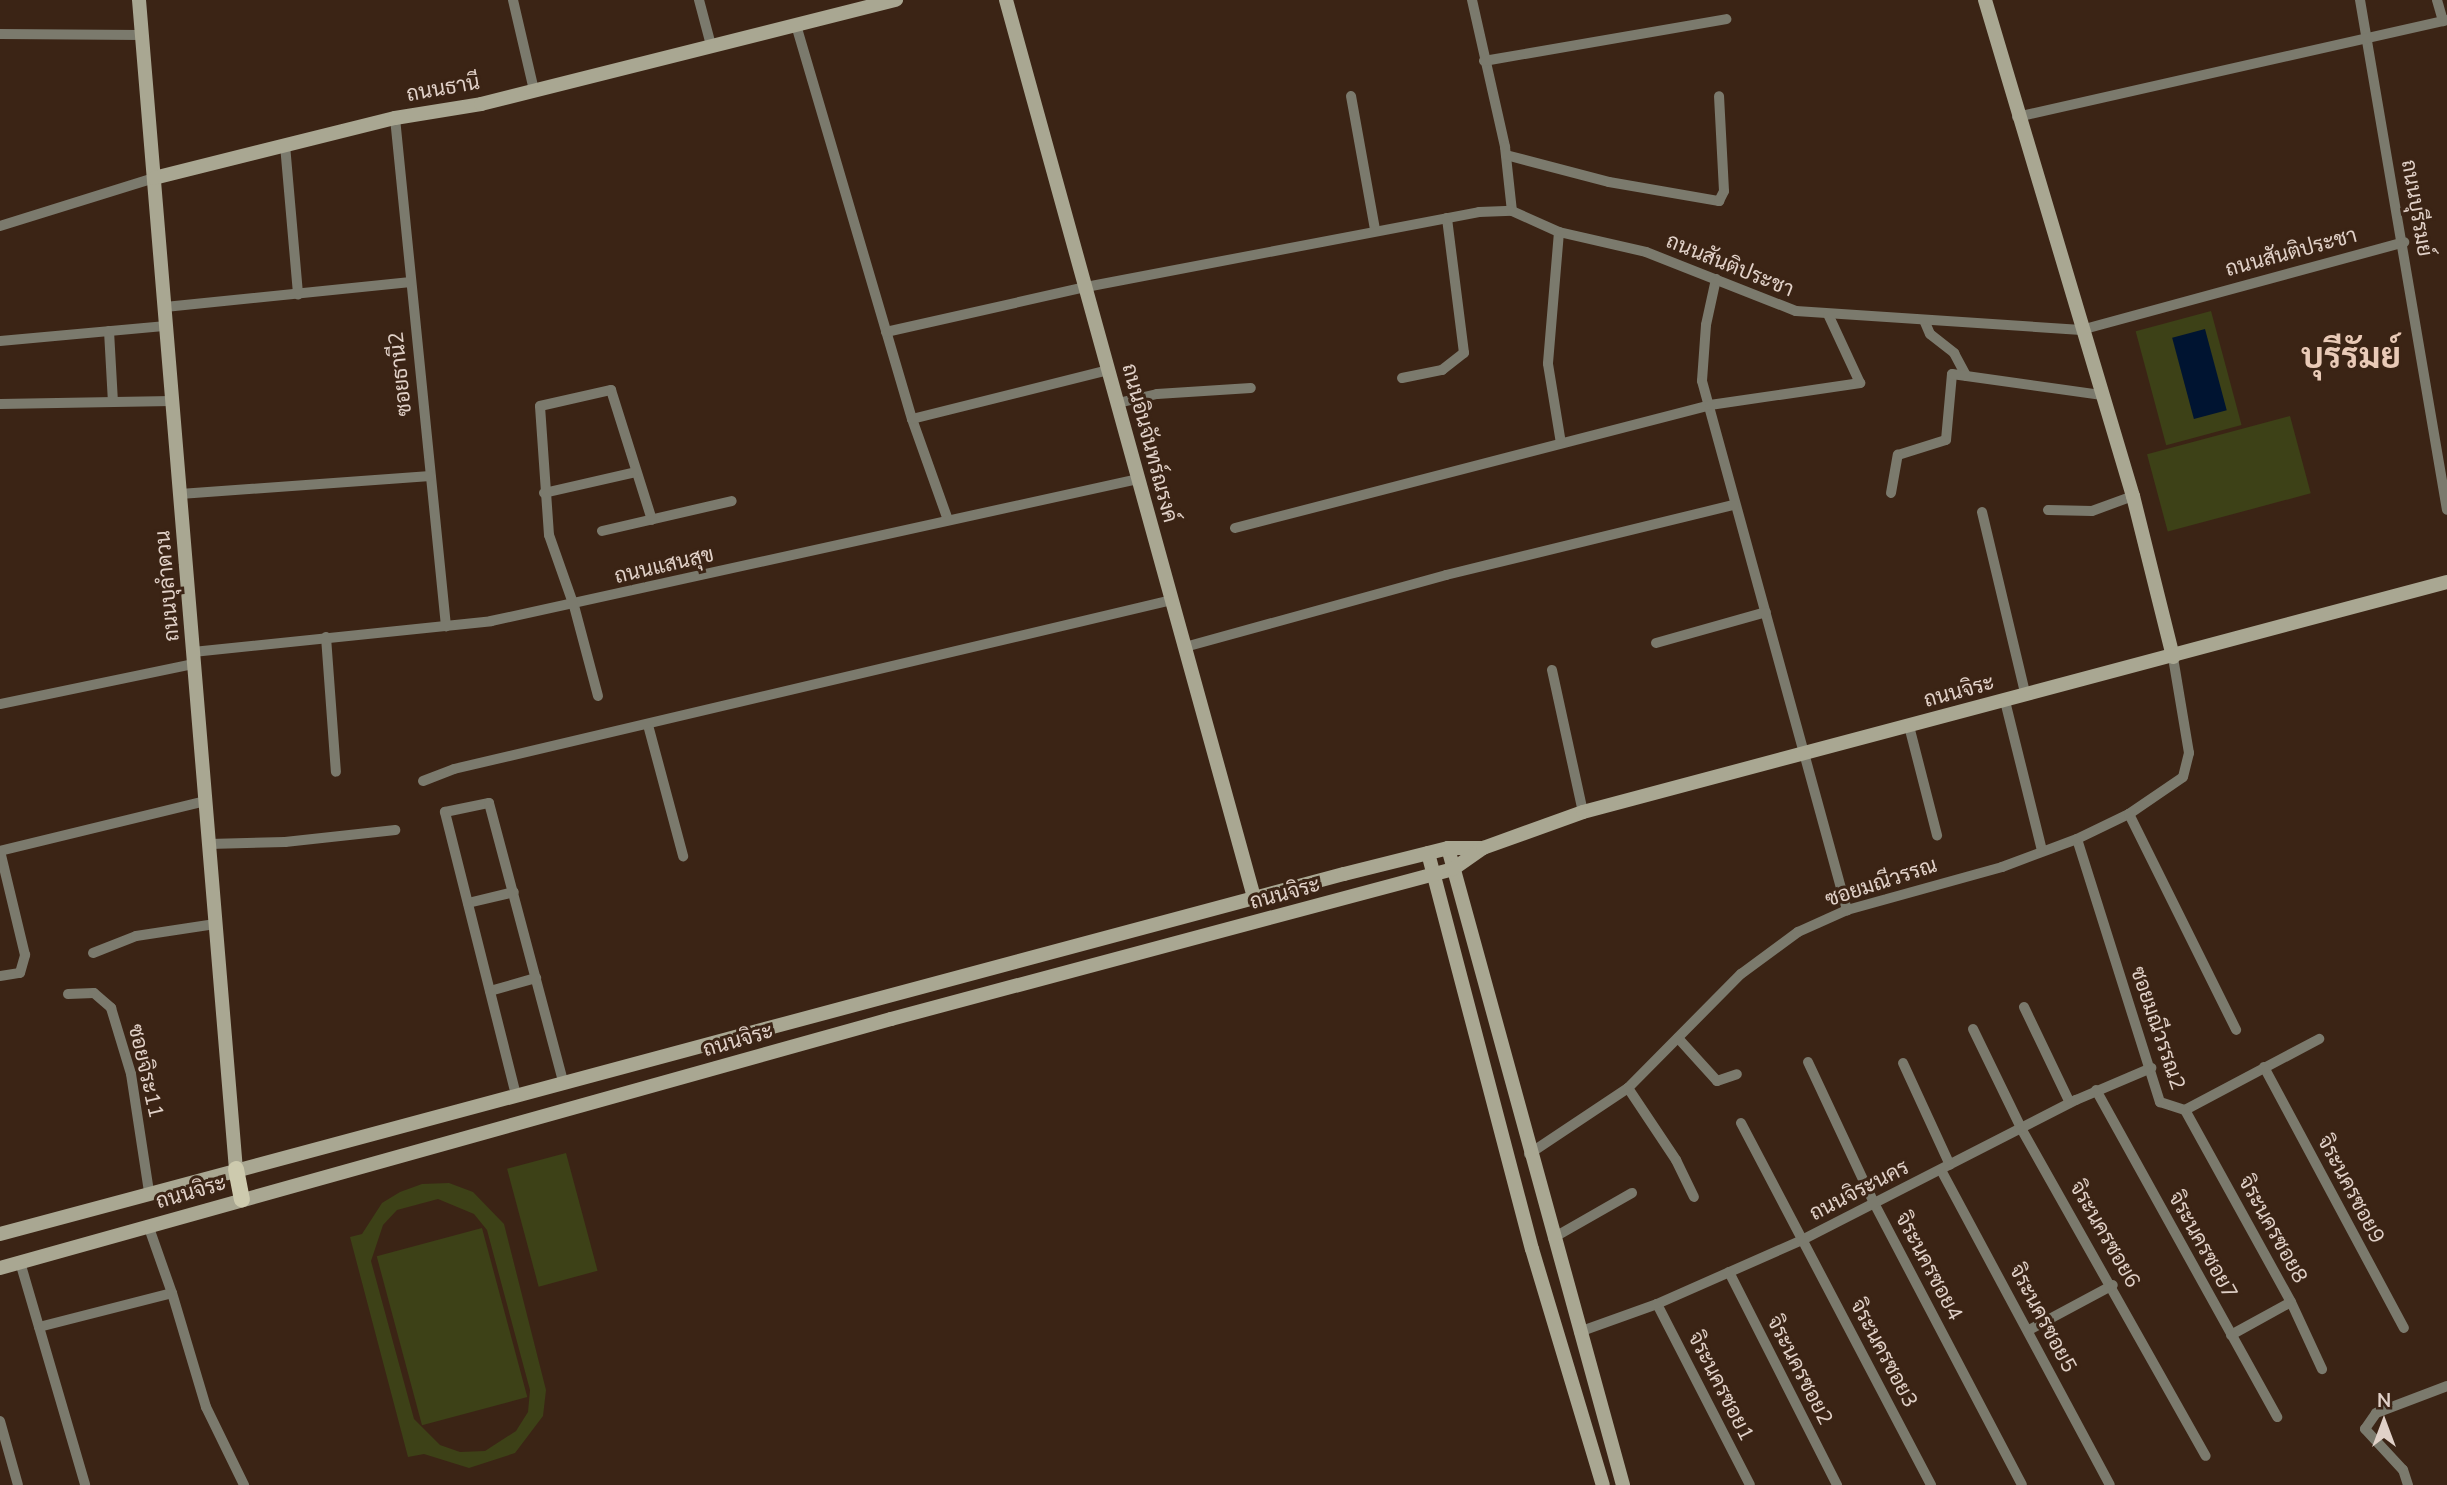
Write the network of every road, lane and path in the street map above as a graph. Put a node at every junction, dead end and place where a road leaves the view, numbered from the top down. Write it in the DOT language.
graph roads {
  1 [pos="139,0"];
  2 [pos="513,0"];
  3 [pos="699,0"];
  4 [pos="896,0"];
  5 [pos="1006,0"];
  6 [pos="1472,0"];
  7 [pos="1985,0"];
  8 [pos="2360,0"];
  9 [pos="2437,0"];
  10 [pos="1726,19"];
  11 [pos="2445,21"];
  12 [pos="796,25"];
  13 [pos="0,34"];
  14 [pos="142,35"];
  15 [pos="2368,36"];
  16 [pos="711,45"];
  17 [pos="1484,61"];
  18 [pos="534,90"];
  19 [pos="1351,96"];
  20 [pos="1719,96"];
  21 [pos="2017,117"];
  22 [pos="395,118"];
  23 [pos="285,145"];
  24 [pos="1506,155"];
  25 [pos="154,178"];
  26 [pos="1513,211"];
  27 [pos="1447,218"];
  28 [pos="0,226"];
  29 [pos="1375,230"];
  30 [pos="1559,232"];
  31 [pos="2404,242"];
  32 [pos="1716,279"];
  33 [pos="411,282"];
  34 [pos="1086,287"];
  35 [pos="298,293"];
  36 [pos="165,307"];
  37 [pos="1828,314"];
  38 [pos="1924,320"];
  39 [pos="166,326"];
  40 [pos="2081,330"];
  41 [pos="109,331"];
  42 [pos="886,332"];
  43 [pos="0,341"];
  44 [pos="1109,370"];
  45 [pos="1966,376"];
  46 [pos="1402,378"];
  47 [pos="1251,388"];
  48 [pos="2101,395"];
  49 [pos="172,401"];
  50 [pos="113,402"];
  51 [pos="0,404"];
  52 [pos="1118,404"];
  53 [pos="1710,405"];
  54 [pos="912,419"];
  55 [pos="1561,443"];
  56 [pos="636,472"];
  57 [pos="429,477"];
  58 [pos="1138,479"];
  59 [pos="544,493"];
  60 [pos="1891,493"];
  61 [pos="180,494"];
  62 [pos="2133,496"];
  63 [pos="732,501"];
  64 [pos="1734,505"];
  65 [pos="2048,510"];
  66 [pos="2447,510"];
  67 [pos="1982,512"];
  68 [pos="652,520"];
  69 [pos="948,520"];
  70 [pos="1235,528"];
  71 [pos="602,531"];
  72 [pos="2447,582"];
  73 [pos="1172,600"];
  74 [pos="574,606"];
  75 [pos="1766,612"];
  76 [pos="446,626"];
  77 [pos="326,637"];
  78 [pos="1656,643"];
  79 [pos="1185,647"];
  80 [pos="2172,657"];
  81 [pos="194,658"];
  82 [pos="1552,670"];
  83 [pos="598,695"];
  84 [pos="2026,696"];
  85 [pos="2005,701"];
  86 [pos="0,704"];
  87 [pos="648,725"];
  88 [pos="1909,726"];
  89 [pos="1803,754"];
  90 [pos="336,772"];
  91 [pos="423,781"];
  92 [pos="205,801"];
  93 [pos="1583,812"];
  94 [pos="2129,814"];
  95 [pos="395,830"];
  96 [pos="1937,835"];
  97 [pos="2077,839"];
  98 [pos="209,844"];
  99 [pos="1448,848"];
  100 [pos="1483,848"];
  101 [pos="2042,850"];
  102 [pos="0,851"];
  103 [pos="1428,853"];
  104 [pos="683,856"];
  105 [pos="1453,869"];
  106 [pos="1433,874"];
  107 [pos="514,892"];
  108 [pos="1254,897"];
  109 [pos="468,903"];
  110 [pos="1847,910"];
  111 [pos="215,924"];
  112 [pos="93,953"];
  113 [pos="0,976"];
  114 [pos="536,978"];
  115 [pos="490,991"];
  116 [pos="68,994"];
  117 [pos="884,995"];
  118 [pos="858,1002"];
  119 [pos="2024,1007"];
  120 [pos="891,1019"];
  121 [pos="866,1026"];
  122 [pos="1973,1029"];
  123 [pos="2236,1030"];
  124 [pos="1678,1038"];
  125 [pos="2319,1039"];
  126 [pos="1808,1062"];
  127 [pos="1903,1063"];
  128 [pos="2151,1068"];
  129 [pos="2264,1068"];
  130 [pos="1737,1074"];
  131 [pos="563,1082"];
  132 [pos="1628,1088"];
  133 [pos="2096,1090"];
  134 [pos="516,1095"];
  135 [pos="2070,1103"];
  136 [pos="2185,1110"];
  137 [pos="1741,1123"];
  138 [pos="2022,1130"];
  139 [pos="1529,1155"];
  140 [pos="1945,1167"];
  141 [pos="236,1169"];
  142 [pos="149,1191"];
  143 [pos="1632,1193"];
  144 [pos="1694,1198"];
  145 [pos="242,1199"];
  146 [pos="1874,1203"];
  147 [pos="148,1225"];
  148 [pos="0,1234"];
  149 [pos="1553,1238"];
  150 [pos="1802,1240"];
  151 [pos="20,1262"];
  152 [pos="0,1268"];
  153 [pos="1729,1272"];
  154 [pos="2113,1285"];
  155 [pos="172,1293"];
  156 [pos="2291,1302"];
  157 [pos="1657,1304"];
  158 [pos="39,1328"];
  159 [pos="2404,1328"];
  160 [pos="2029,1330"];
  161 [pos="1579,1332"];
  162 [pos="2231,1335"];
  163 [pos="2322,1369"];
  164 [pos="2447,1386"];
  165 [pos="2277,1418"];
  166 [pos="0,1421"];
  167 [pos="2206,1456"];
  168 [pos="18,1485"];
  169 [pos="85,1485"];
  170 [pos="244,1485"];
  171 [pos="1603,1485"];
  172 [pos="1623,1485"];
  173 [pos="1750,1485"];
  174 [pos="1837,1485"];
  175 [pos="1931,1485"];
  176 [pos="2022,1485"];
  177 [pos="2110,1485"];
  178 [pos="2407,1485"];
  1 -- 14 [label="main road, ถนนบุลำดวน"];
  2 -- 18 [label="street"];
  3 -- 16 [label="street"];
  4 -- 12 [label="main road, ถนนธานี"];
  5 -- 34 [label="main road, ถนนอินจันทร์ณรงค์"];
  6 -- 17 [label="street"];
  7 -- 21 [label="main road"];
  8 -- 15 [label="street, ถนนบุรีรมย์"];
  9 -- 11 [label="street"];
  10 -- 17 [label="street"];
  11 -- 15 [label="street"];
  12 -- 16 [label="main road, ถนนธานี"];
  12 -- 42 [label="street"];
  13 -- 14 [label="street"];
  14 -- 25 [label="main road, ถนนบุลำดวน"];
  15 -- 21 [label="street"];
  15 -- 31 [label="street, ถนนบุรีรมย์"];
  16 -- 18 [label="main road, ถนนธานี"];
  17 -- 24 [label="street"];
  18 -- 22 [label="main road, ถนนธานี"];
  19 -- 29 [label="street"];
  20 -- 24 [label="street"];
  21 -- 40 [label="main road"];
  22 -- 23 [label="main road, ถนนธานี"];
  22 -- 33 [label="street, ซอยธานี2"];
  23 -- 25 [label="main road, ถนนธานี"];
  23 -- 35 [label="street"];
  24 -- 26 [label="street"];
  25 -- 28 [label="street, ถนนธานี"];
  25 -- 36 [label="main road, ถนนบุลำดวน"];
  26 -- 27 [label="street"];
  26 -- 30 [label="street, ถนนสันติประชา"];
  27 -- 29 [label="street"];
  27 -- 46 [label="street"];
  29 -- 34 [label="street"];
  30 -- 32 [label="street, ถนนสันติประชา"];
  30 -- 55 [label="street"];
  31 -- 40 [label="street, ถนนสันติประชา"];
  31 -- 66 [label="street, ถนนบุรีรมย์"];
  32 -- 37 [label="street, ถนนสันติประชา"];
  32 -- 53 [label="street"];
  33 -- 35 [label="street"];
  33 -- 57 [label="street, ซอยธานี2"];
  34 -- 42 [label="street"];
  34 -- 44 [label="main road, ถนนอินจันทร์ณรงค์"];
  35 -- 36 [label="street"];
  36 -- 39 [label="main road, ถนนบุลำดวน"];
  37 -- 38 [label="street, ถนนสันติประชา"];
  37 -- 53 [label="street"];
  38 -- 40 [label="street, ถนนสันติประชา"];
  38 -- 45 [label="street"];
  39 -- 41 [label="street"];
  39 -- 49 [label="main road, ถนนบุลำดวน"];
  40 -- 48 [label="main road"];
  41 -- 43 [label="street"];
  41 -- 50 [label="street"];
  42 -- 54 [label="street"];
  44 -- 52 [label="main road, ถนนอินจันทร์ณรงค์"];
  44 -- 54 [label="street"];
  45 -- 48 [label="street"];
  45 -- 60 [label="street"];
  47 -- 52 [label="street"];
  48 -- 62 [label="main road"];
  49 -- 50 [label="street"];
  49 -- 61 [label="main road, ถนนบุลำดวน"];
  50 -- 51 [label="street"];
  52 -- 58 [label="main road, ถนนอินจันทร์ณรงค์"];
  53 -- 55 [label="street"];
  53 -- 64 [label="street"];
  54 -- 69 [label="street"];
  55 -- 70 [label="street"];
  56 -- 59 [label="street"];
  56 -- 59 [label="street"];
  56 -- 68 [label="street"];
  57 -- 61 [label="street"];
  57 -- 76 [label="street, ซอยธานี2"];
  58 -- 69 [label="street, ถนนแสนสุข"];
  58 -- 73 [label="main road, ถนนอินจันทร์ณรงค์"];
  59 -- 74 [label="street"];
  61 -- 81 [label="main road, ถนนบุลำดวน"];
  62 -- 65 [label="street"];
  62 -- 80 [label="main road"];
  63 -- 68 [label="street"];
  64 -- 75 [label="street"];
  64 -- 79 [label="street"];
  67 -- 84 [label="street"];
  68 -- 71 [label="street"];
  69 -- 74 [label="street, ถนนแสนสุข"];
  72 -- 80 [label="main road, ถนนจิระ"];
  73 -- 79 [label="main road, ถนนอินจันทร์ณรงค์"];
  73 -- 87 [label="street"];
  74 -- 76 [label="street, ถนนแสนสุข"];
  74 -- 83 [label="street"];
  75 -- 78 [label="street"];
  75 -- 89 [label="street"];
  76 -- 77 [label="street, ถนนแสนสุข"];
  77 -- 81 [label="street, ถนนแสนสุข"];
  77 -- 90 [label="street"];
  79 -- 108 [label="main road, ถนนอินจันทร์ณรงค์"];
  80 -- 84 [label="main road, ถนนจิระ"];
  80 -- 94 [label="street, ซอยมณีวรรณ"];
  81 -- 86 [label="street, ถนนแสนสุข"];
  81 -- 92 [label="main road, ถนนบุลำดวน"];
  82 -- 93 [label="street"];
  84 -- 85 [label="main road, ถนนจิระ"];
  85 -- 88 [label="main road, ถนนจิระ"];
  85 -- 101 [label="street"];
  87 -- 91 [label="street"];
  87 -- 104 [label="street"];
  88 -- 89 [label="main road, ถนนจิระ"];
  88 -- 96 [label="street"];
  89 -- 93 [label="main road, ถนนจิระ"];
  89 -- 110 [label="street"];
  92 -- 98 [label="main road, ถนนบุลำดวน"];
  92 -- 102 [label="street"];
  93 -- 100 [label="main road, ถนนจิระ"];
  94 -- 97 [label="street, ซอยมณีวรรณ"];
  94 -- 123 [label="street"];
  95 -- 98 [label="street"];
  97 -- 101 [label="street, ซอยมณีวรรณ"];
  97 -- 128 [label="street, ซอยมณีวรรณ2"];
  98 -- 111 [label="main road, ถนนบุลำดวน"];
  99 -- 100 [label="main road, ถนนจิระ"];
  99 -- 103 [label="main road, ถนนจิระ"];
  99 -- 105 [label="main road"];
  100 -- 105 [label="main road, ถนนจิระ"];
  101 -- 110 [label="street, ซอยมณีวรรณ"];
  102 -- 113 [label="street"];
  103 -- 106 [label="main road"];
  103 -- 108 [label="main road, ถนนจิระ"];
  105 -- 106 [label="main road, ถนนจิระ"];
  105 -- 139 [label="main road"];
  106 -- 120 [label="main road, ถนนจิระ"];
  106 -- 171 [label="main road"];
  107 -- 109 [label="street"];
  107 -- 109 [label="street"];
  107 -- 114 [label="street"];
  108 -- 117 [label="main road, ถนนจิระ"];
  109 -- 115 [label="street"];
  110 -- 124 [label="street, ซอยมณีวรรณ"];
  111 -- 112 [label="street"];
  111 -- 141 [label="main road, ถนนบุลำดวน"];
  114 -- 115 [label="street"];
  114 -- 131 [label="street"];
  115 -- 134 [label="street"];
  116 -- 142 [label="street, ซอยจิระ11"];
  117 -- 118 [label="main road, ถนนจิระ"];
  117 -- 120 [label="main road"];
  118 -- 121 [label="main road"];
  118 -- 131 [label="main road, ถนนจิระ"];
  119 -- 135 [label="street"];
  120 -- 121 [label="main road, ถนนจิระ"];
  121 -- 145 [label="main road, ถนนจิระ"];
  122 -- 138 [label="street, จิระนครซอย6"];
  124 -- 130 [label="street"];
  124 -- 132 [label="street, ซอยมณีวรรณ"];
  125 -- 129 [label="street, ซอยมณีวรรณ2"];
  126 -- 146 [label="street, จิระนครซอย4"];
  127 -- 140 [label="street, จิระนครซอย5"];
  128 -- 133 [label="street, ถนนจิระนคร"];
  128 -- 136 [label="street, ซอยมณีวรรณ2"];
  129 -- 136 [label="street, ซอยมณีวรรณ2"];
  129 -- 159 [label="street, จิระนครซอย9"];
  131 -- 134 [label="main road, ถนนจิระ"];
  132 -- 139 [label="street, ซอยมณีวรรณ"];
  132 -- 144 [label="street"];
  133 -- 135 [label="street, ถนนจิระนคร"];
  133 -- 162 [label="street, จิระนครซอย7"];
  134 -- 141 [label="main road, ถนนจิระ"];
  135 -- 138 [label="street, ถนนจิระนคร"];
  136 -- 156 [label="street, จิระนครซอย8"];
  137 -- 150 [label="street, จิระนครซอย3"];
  138 -- 140 [label="street, ถนนจิระนคร"];
  138 -- 154 [label="street, จิระนครซอย6"];
  139 -- 149 [label="main road"];
  140 -- 146 [label="street, ถนนจิระนคร"];
  140 -- 160 [label="street, จิระนครซอย5"];
  141 -- 142 [label="main road, ถนนจิระ"];
  141 -- 145 [label="main road"];
  142 -- 148 [label="main road, ถนนจิระ"];
  143 -- 149 [label="street"];
  145 -- 147 [label="main road, ถนนจิระ"];
  146 -- 150 [label="street, ถนนจิระนคร"];
  146 -- 176 [label="street, จิระนครซอย4"];
  147 -- 151 [label="main road, ถนนจิระ"];
  147 -- 155 [label="street"];
  149 -- 161 [label="main road"];
  150 -- 153 [label="street, ถนนจิระนคร"];
  150 -- 175 [label="street, จิระนครซอย3"];
  151 -- 152 [label="main road, ถนนจิระ"];
  151 -- 158 [label="street"];
  153 -- 157 [label="street, ถนนจิระนคร"];
  153 -- 174 [label="street, จิระนครซอย2"];
  154 -- 160 [label="street"];
  154 -- 167 [label="street, จิระนครซอย6"];
  155 -- 158 [label="street"];
  155 -- 170 [label="street"];
  156 -- 162 [label="street"];
  156 -- 163 [label="street, จิระนครซอย8"];
  157 -- 161 [label="street, ถนนจิระนคร"];
  157 -- 173 [label="street, จิระนครซอย1"];
  158 -- 169 [label="street"];
  160 -- 177 [label="street, จิระนครซอย5"];
  161 -- 172 [label="main road"];
  162 -- 165 [label="street, จิระนครซอย7"];
  164 -- 178 [label="street"];
  166 -- 168 [label="street"];
}
